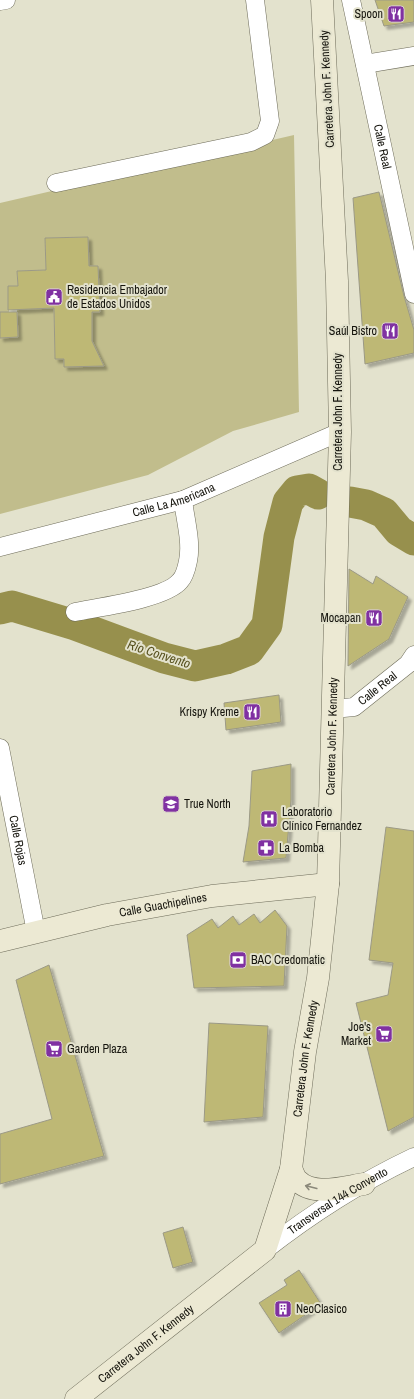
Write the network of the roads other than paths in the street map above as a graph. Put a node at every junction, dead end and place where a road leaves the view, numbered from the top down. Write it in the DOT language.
graph roads {
  1 [pos="6,0"];
  2 [pos="255,0"];
  3 [pos="322,0"];
  4 [pos="351,0"];
  5 [pos="0,1"];
  6 [pos="414,56"];
  7 [pos="365,64"];
  8 [pos="56,183"];
  9 [pos="414,294"];
  10 [pos="340,432"];
  11 [pos="183,500"];
  12 [pos="0,547"];
  13 [pos="75,612"];
  14 [pos="414,655"];
  15 [pos="333,709"];
  16 [pos="0,748"];
  17 [pos="328,884"];
  18 [pos="36,932"];
  19 [pos="0,941"];
  20 [pos="414,1157"];
  21 [pos="291,1169"];
  22 [pos="364,1184"];
  23 [pos="265,1250"];
  24 [pos="76,1399"];
  1 -- 5 [label="street"];
  2 -- 8 [label="street"];
  3 -- 10 [label="main road, Carretera John F. Kennedy"];
  4 -- 7 [label="street, Calle Real"];
  6 -- 7 [label="street"];
  7 -- 9 [label="street, Calle Real"];
  10 -- 11 [label="street, Calle La Americana"];
  10 -- 15 [label="main road, Carretera John F. Kennedy"];
  11 -- 12 [label="street, Calle La Americana"];
  11 -- 13 [label="street"];
  14 -- 15 [label="street, Calle Real"];
  15 -- 17 [label="main road, Carretera John F. Kennedy"];
  16 -- 18 [label="street, Calle Rojas"];
  17 -- 18 [label="main road, Calle Guachipelines"];
  17 -- 21 [label="main road, Carretera John F. Kennedy"];
  18 -- 19 [label="main road, Calle Guachipelines"];
  20 -- 22 [label="street, Transversal 144 Convento"];
  22 -- 21 [label="main road, one-way"];
  21 -- 23 [label="main road, Carretera John F. Kennedy"];
  22 -- 23 [label="street, Transversal 144 Convento"];
  23 -- 24 [label="main road, Carretera John F. Kennedy"];
}
